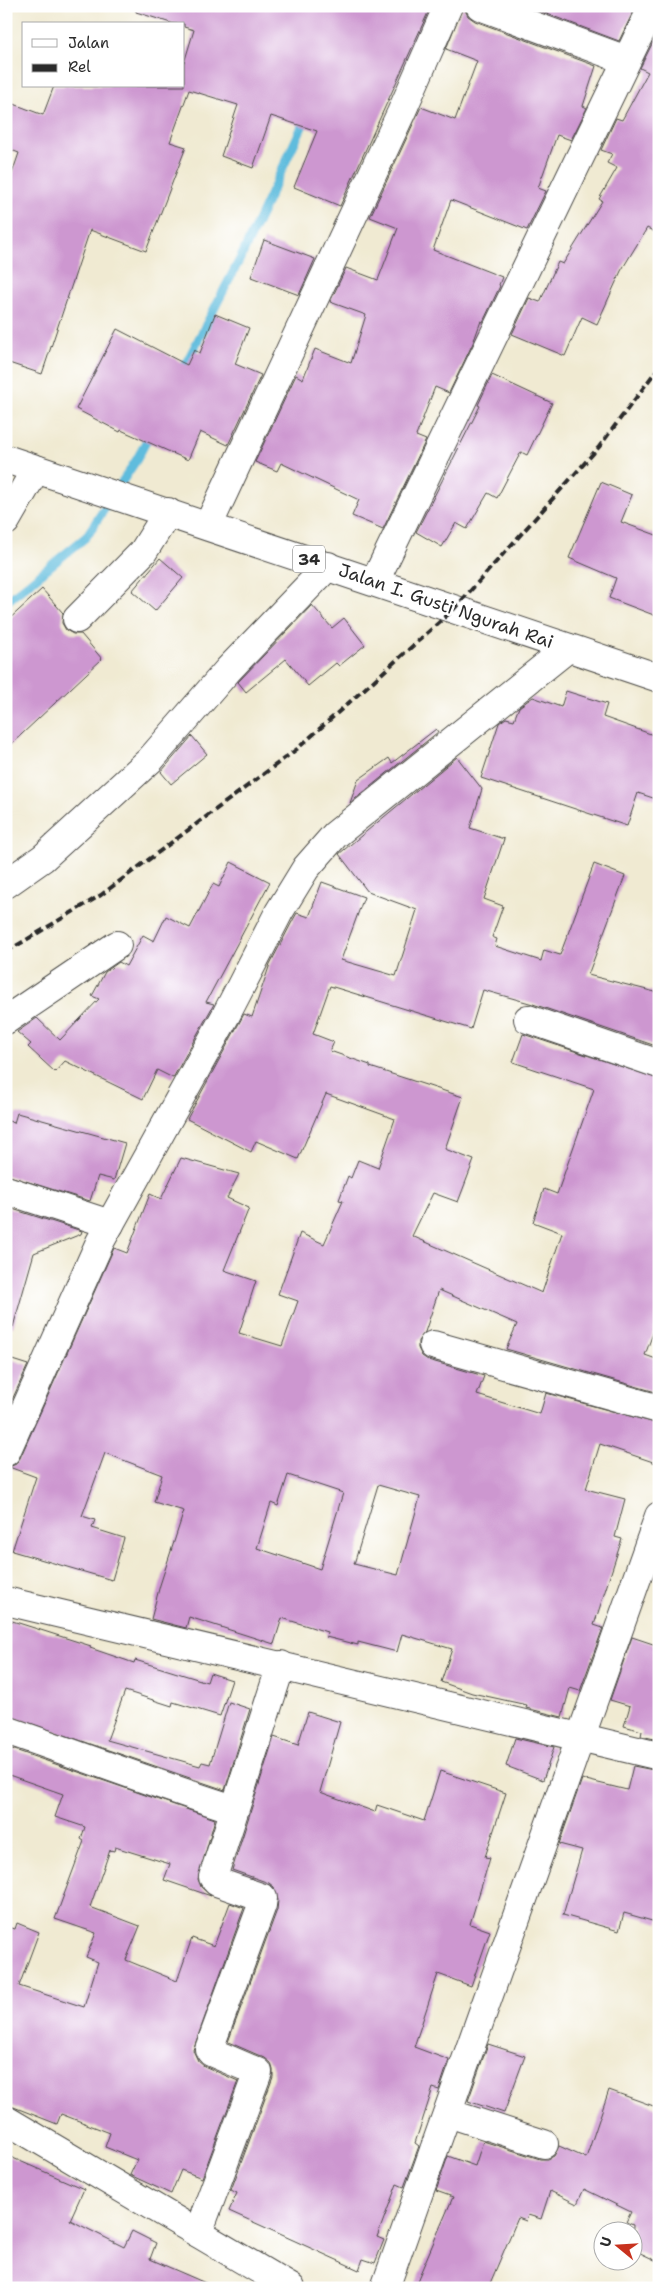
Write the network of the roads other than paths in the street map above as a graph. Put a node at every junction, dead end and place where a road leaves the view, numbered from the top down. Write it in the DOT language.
graph roads {
  1 [pos="448,6"];
  2 [pos="480,6"];
  3 [pos="653,6"];
  4 [pos="626,60"];
  5 [pos="6,459"];
  6 [pos="36,469"];
  7 [pos="168,512"];
  8 [pos="6,521"];
  9 [pos="208,526"];
  10 [pos="328,566"];
  11 [pos="375,582"];
  12 [pos="77,619"];
  13 [pos="568,648"];
  14 [pos="659,678"];
  15 [pos="6,884"];
  16 [pos="117,946"];
  17 [pos="528,1019"];
  18 [pos="6,1020"];
  19 [pos="659,1064"];
  20 [pos="6,1190"];
  21 [pos="110,1224"];
  22 [pos="433,1345"];
  23 [pos="659,1409"];
  24 [pos="6,1452"];
  25 [pos="659,1516"];
  26 [pos="6,1601"];
  27 [pos="281,1665"];
  28 [pos="6,1730"];
  29 [pos="582,1736"];
  30 [pos="659,1756"];
  31 [pos="234,1809"];
  32 [pos="448,2113"];
  33 [pos="6,2120"];
  34 [pos="544,2144"];
  35 [pos="198,2233"];
  36 [pos="291,2288"];
  37 [pos="385,2288"];
  1 -- 9 [label="main road"];
  2 -- 4 [label="main road"];
  3 -- 4 [label="main road"];
  4 -- 11 [label="main road"];
  5 -- 6 [label="main road, Jalan I. Gusti Ngurah Rai"];
  6 -- 7 [label="main road, Jalan I. Gusti Ngurah Rai / 34"];
  6 -- 8 [label="main road"];
  7 -- 9 [label="main road, Jalan I. Gusti Ngurah Rai / 34"];
  7 -- 12 [label="main road"];
  9 -- 10 [label="main road, Jalan I. Gusti Ngurah Rai / 34"];
  10 -- 11 [label="main road, Jalan I. Gusti Ngurah Rai / 34"];
  10 -- 15 [label="main road"];
  11 -- 13 [label="main road, Jalan I. Gusti Ngurah Rai / 34"];
  13 -- 14 [label="main road, Jalan I. Gusti Ngurah Rai"];
  13 -- 21 [label="main road"];
  16 -- 18 [label="main road"];
  17 -- 19 [label="main road"];
  20 -- 21 [label="main road"];
  21 -- 24 [label="main road"];
  22 -- 23 [label="main road"];
  25 -- 29 [label="main road"];
  26 -- 27 [label="main road"];
  27 -- 29 [label="main road"];
  27 -- 31 [label="main road"];
  28 -- 31 [label="main road"];
  29 -- 30 [label="main road"];
  29 -- 32 [label="main road"];
  31 -- 35 [label="main road"];
  32 -- 34 [label="main road"];
  32 -- 37 [label="main road"];
  33 -- 35 [label="main road"];
  35 -- 36 [label="main road"];
}
